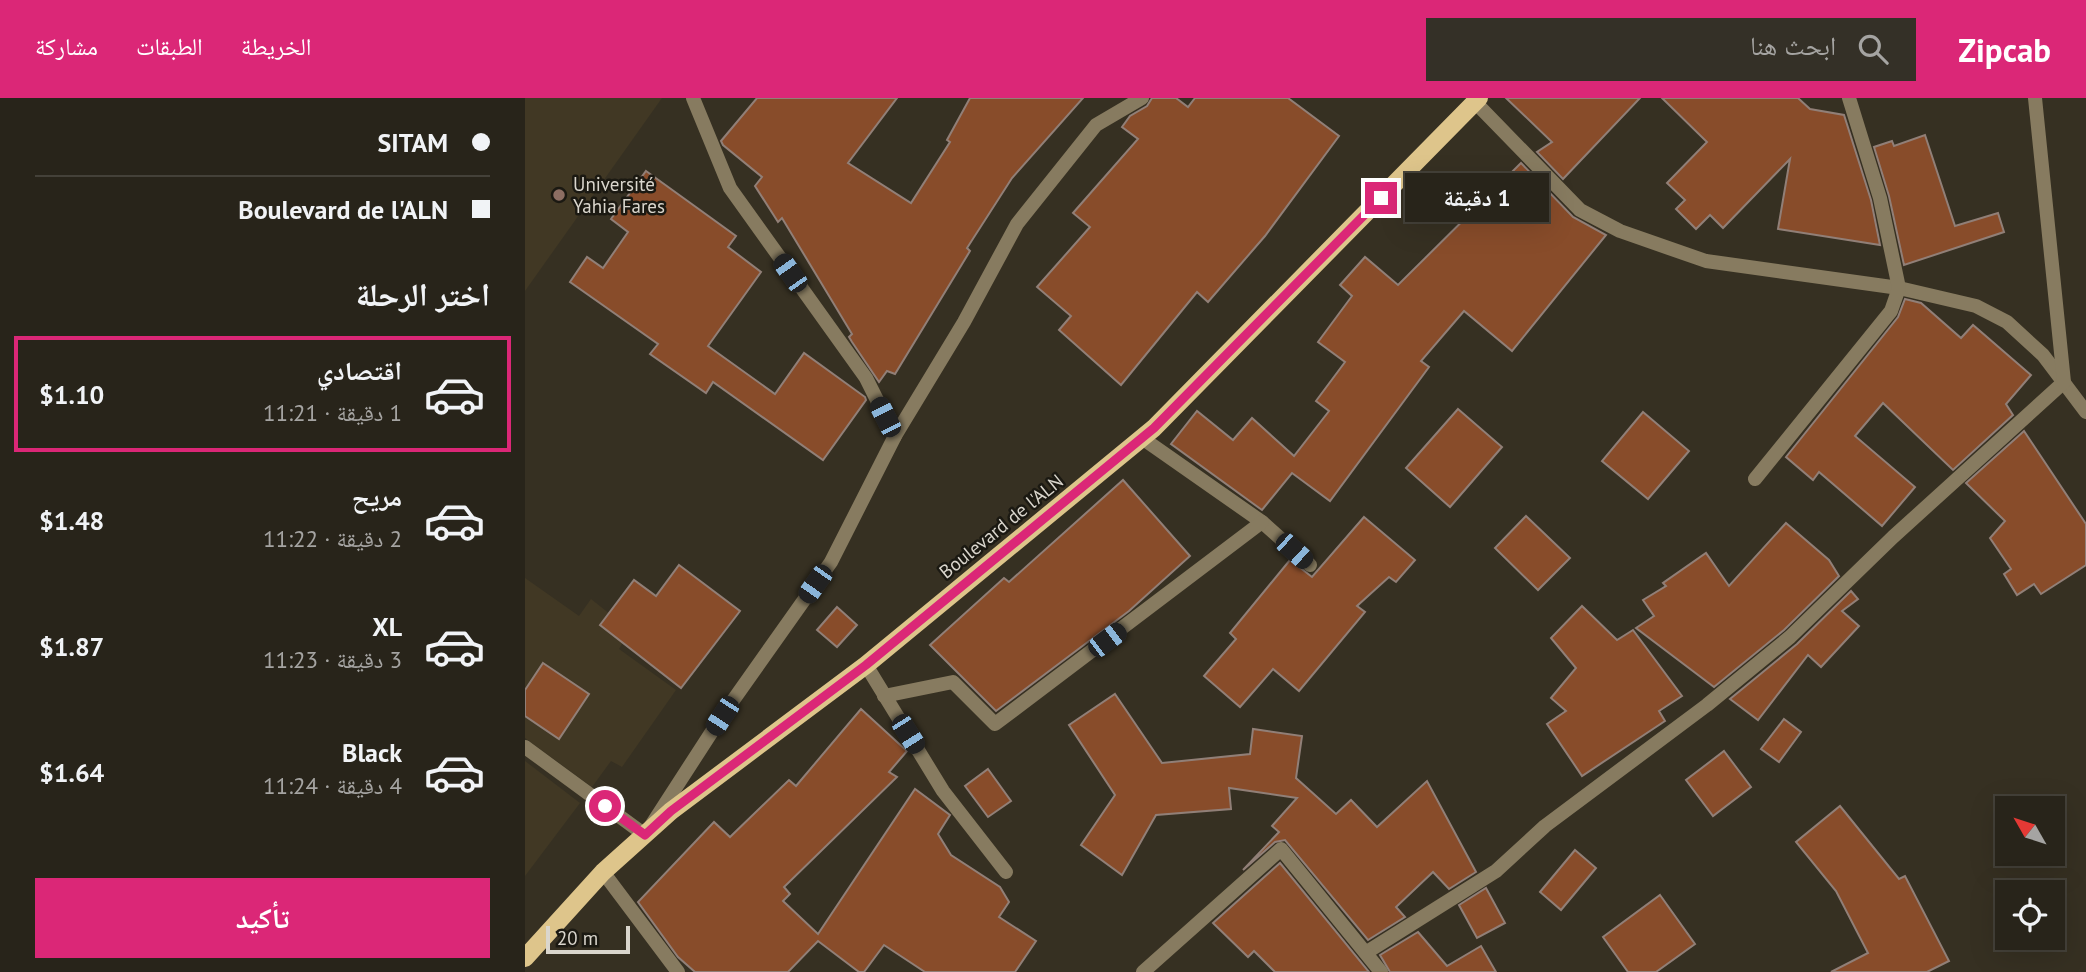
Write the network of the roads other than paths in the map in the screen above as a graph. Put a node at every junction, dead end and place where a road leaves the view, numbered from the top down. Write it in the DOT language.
graph roads {
  1 [pos="693,98"];
  2 [pos="1142,98"];
  3 [pos="1849,98"];
  4 [pos="2035,98"];
  5 [pos="1477,100"];
  6 [pos="1899,288"];
  7 [pos="2064,383"];
  8 [pos="2086,412"];
  9 [pos="895,436"];
  10 [pos="1142,438"];
  11 [pos="1755,479"];
  12 [pos="1262,522"];
  13 [pos="1310,565"];
  14 [pos="866,665"];
  15 [pos="884,696"];
  16 [pos="525,747"];
  17 [pos="645,835"];
  18 [pos="603,872"];
  19 [pos="1006,872"];
  20 [pos="1367,952"];
  21 [pos="525,958"];
  22 [pos="678,972"];
  23 [pos="1143,972"];
  24 [pos="1381,972"];
  1 -- 9 [label="street"];
  2 -- 9 [label="street"];
  3 -- 6 [label="street"];
  4 -- 7 [label="street"];
  5 -- 6 [label="street"];
  5 -- 10 [label="main road, Boulevard de l'ALN"];
  6 -- 7 [label="street"];
  6 -- 11 [label="street"];
  7 -- 8 [label="street"];
  7 -- 20 [label="street"];
  9 -- 17 [label="street"];
  10 -- 12 [label="street"];
  10 -- 14 [label="main road, Boulevard de l'ALN"];
  12 -- 13 [label="street"];
  12 -- 15 [label="street"];
  14 -- 15 [label="street"];
  14 -- 17 [label="main road, Boulevard de l'ALN"];
  15 -- 19 [label="street"];
  16 -- 17 [label="street"];
  17 -- 18 [label="main road, Boulevard de l'ALN"];
  18 -- 21 [label="main road, Boulevard de l'ALN"];
  18 -- 22 [label="street"];
  20 -- 23 [label="street"];
  20 -- 24 [label="street"];
}
